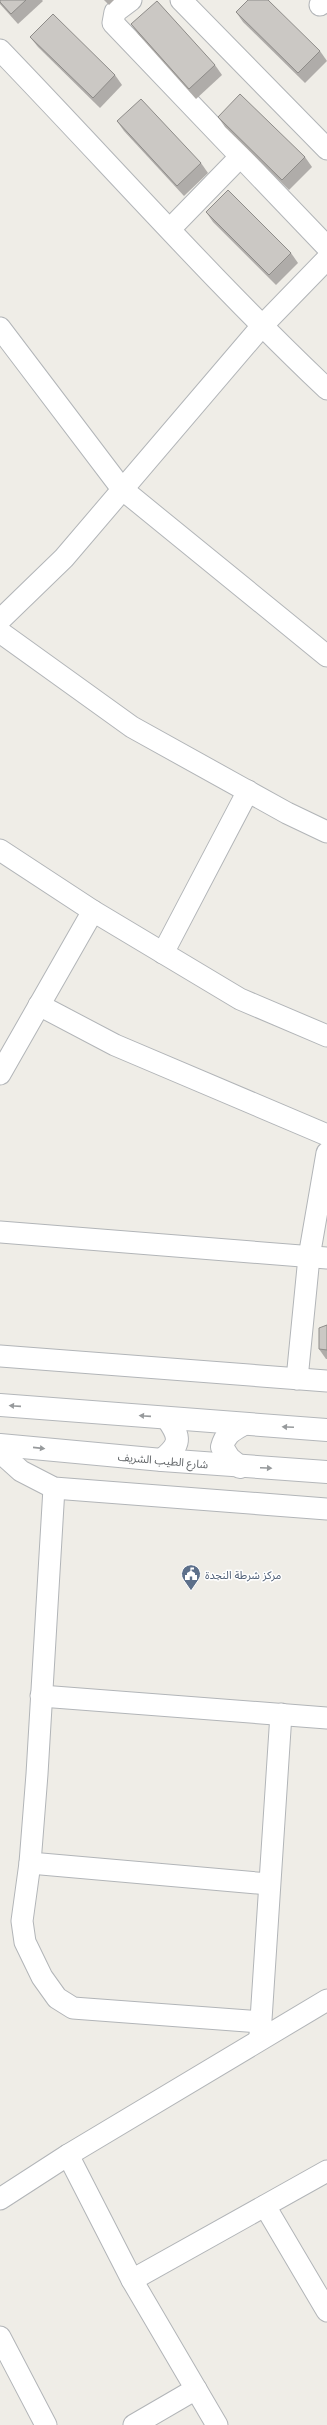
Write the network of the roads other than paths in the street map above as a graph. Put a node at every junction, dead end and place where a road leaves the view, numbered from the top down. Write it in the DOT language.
graph roads {
  1 [pos="131,0"];
  2 [pos="181,0"];
  3 [pos="0,50"];
  4 [pos="327,149"];
  5 [pos="240,157"];
  6 [pos="170,230"];
  7 [pos="327,247"];
  8 [pos="327,259"];
  9 [pos="261,327"];
  10 [pos="0,328"];
  11 [pos="327,389"];
  12 [pos="122,489"];
  13 [pos="2,618"];
  14 [pos="327,656"];
  15 [pos="248,791"];
  16 [pos="327,832"];
  17 [pos="0,850"];
  18 [pos="93,911"];
  19 [pos="162,953"];
  20 [pos="39,1005"];
  21 [pos="327,1036"];
  22 [pos="0,1074"];
  23 [pos="327,1135"];
  24 [pos="327,1153"];
  25 [pos="0,1232"];
  26 [pos="318,1258"];
  27 [pos="0,1356"];
  28 [pos="297,1378"];
  29 [pos="327,1381"];
  30 [pos="0,1405"];
  31 [pos="167,1418"];
  32 [pos="242,1424"];
  33 [pos="327,1430"];
  34 [pos="0,1445"];
  35 [pos="0,1452"];
  36 [pos="162,1460"];
  37 [pos="240,1467"];
  38 [pos="327,1472"];
  39 [pos="54,1488"];
  40 [pos="327,1509"];
  41 [pos="41,1696"];
  42 [pos="281,1714"];
  43 [pos="327,1718"];
  44 [pos="30,1863"];
  45 [pos="270,1884"];
  46 [pos="327,2000"];
  47 [pos="261,2031"];
  48 [pos="68,2155"];
  49 [pos="327,2171"];
  50 [pos="0,2199"];
  51 [pos="265,2206"];
  52 [pos="132,2280"];
  53 [pos="327,2312"];
  54 [pos="0,2337"];
  55 [pos="196,2389"];
  56 [pos="46,2425"];
  57 [pos="134,2425"];
  58 [pos="217,2425"];
  1 -- 5 [label="street"];
  2 -- 4 [label="street"];
  3 -- 6 [label="street"];
  5 -- 6 [label="street"];
  5 -- 7 [label="street"];
  6 -- 9 [label="street"];
  8 -- 9 [label="street"];
  9 -- 11 [label="street"];
  9 -- 12 [label="street"];
  10 -- 12 [label="street"];
  12 -- 13 [label="street"];
  12 -- 14 [label="street"];
  13 -- 15 [label="street"];
  15 -- 16 [label="street"];
  15 -- 19 [label="street"];
  17 -- 18 [label="street"];
  18 -- 19 [label="street"];
  18 -- 20 [label="street"];
  19 -- 21 [label="street"];
  20 -- 22 [label="street"];
  20 -- 23 [label="street"];
  24 -- 26 [label="street"];
  25 -- 26 [label="street"];
  26 -- 28 [label="street"];
  27 -- 28 [label="street"];
  28 -- 29 [label="street"];
  31 -- 30 [label="main road, one-way"];
  31 -- 32 [label="main road"];
  31 -- 36 [label="main road"];
  33 -- 32 [label="main road, one-way"];
  32 -- 37 [label="main road"];
  34 -- 36 [label="main road, شارع الطيب الشريف, one-way"];
  35 -- 39 [label="street"];
  36 -- 37 [label="main road, شارع الطيب الشريف"];
  37 -- 38 [label="main road, شارع الطيب الشريف, one-way"];
  39 -- 40 [label="street"];
  39 -- 41 [label="street"];
  41 -- 42 [label="street"];
  41 -- 44 [label="street"];
  42 -- 43 [label="street"];
  42 -- 45 [label="street"];
  44 -- 45 [label="street"];
  44 -- 47 [label="street"];
  45 -- 47 [label="street"];
  46 -- 47 [label="street"];
  47 -- 48 [label="street"];
  48 -- 50 [label="street"];
  48 -- 52 [label="street"];
  49 -- 51 [label="street"];
  51 -- 52 [label="street"];
  51 -- 53 [label="street"];
  52 -- 55 [label="street"];
  54 -- 56 [label="street"];
  55 -- 57 [label="street"];
  55 -- 58 [label="street"];
}
